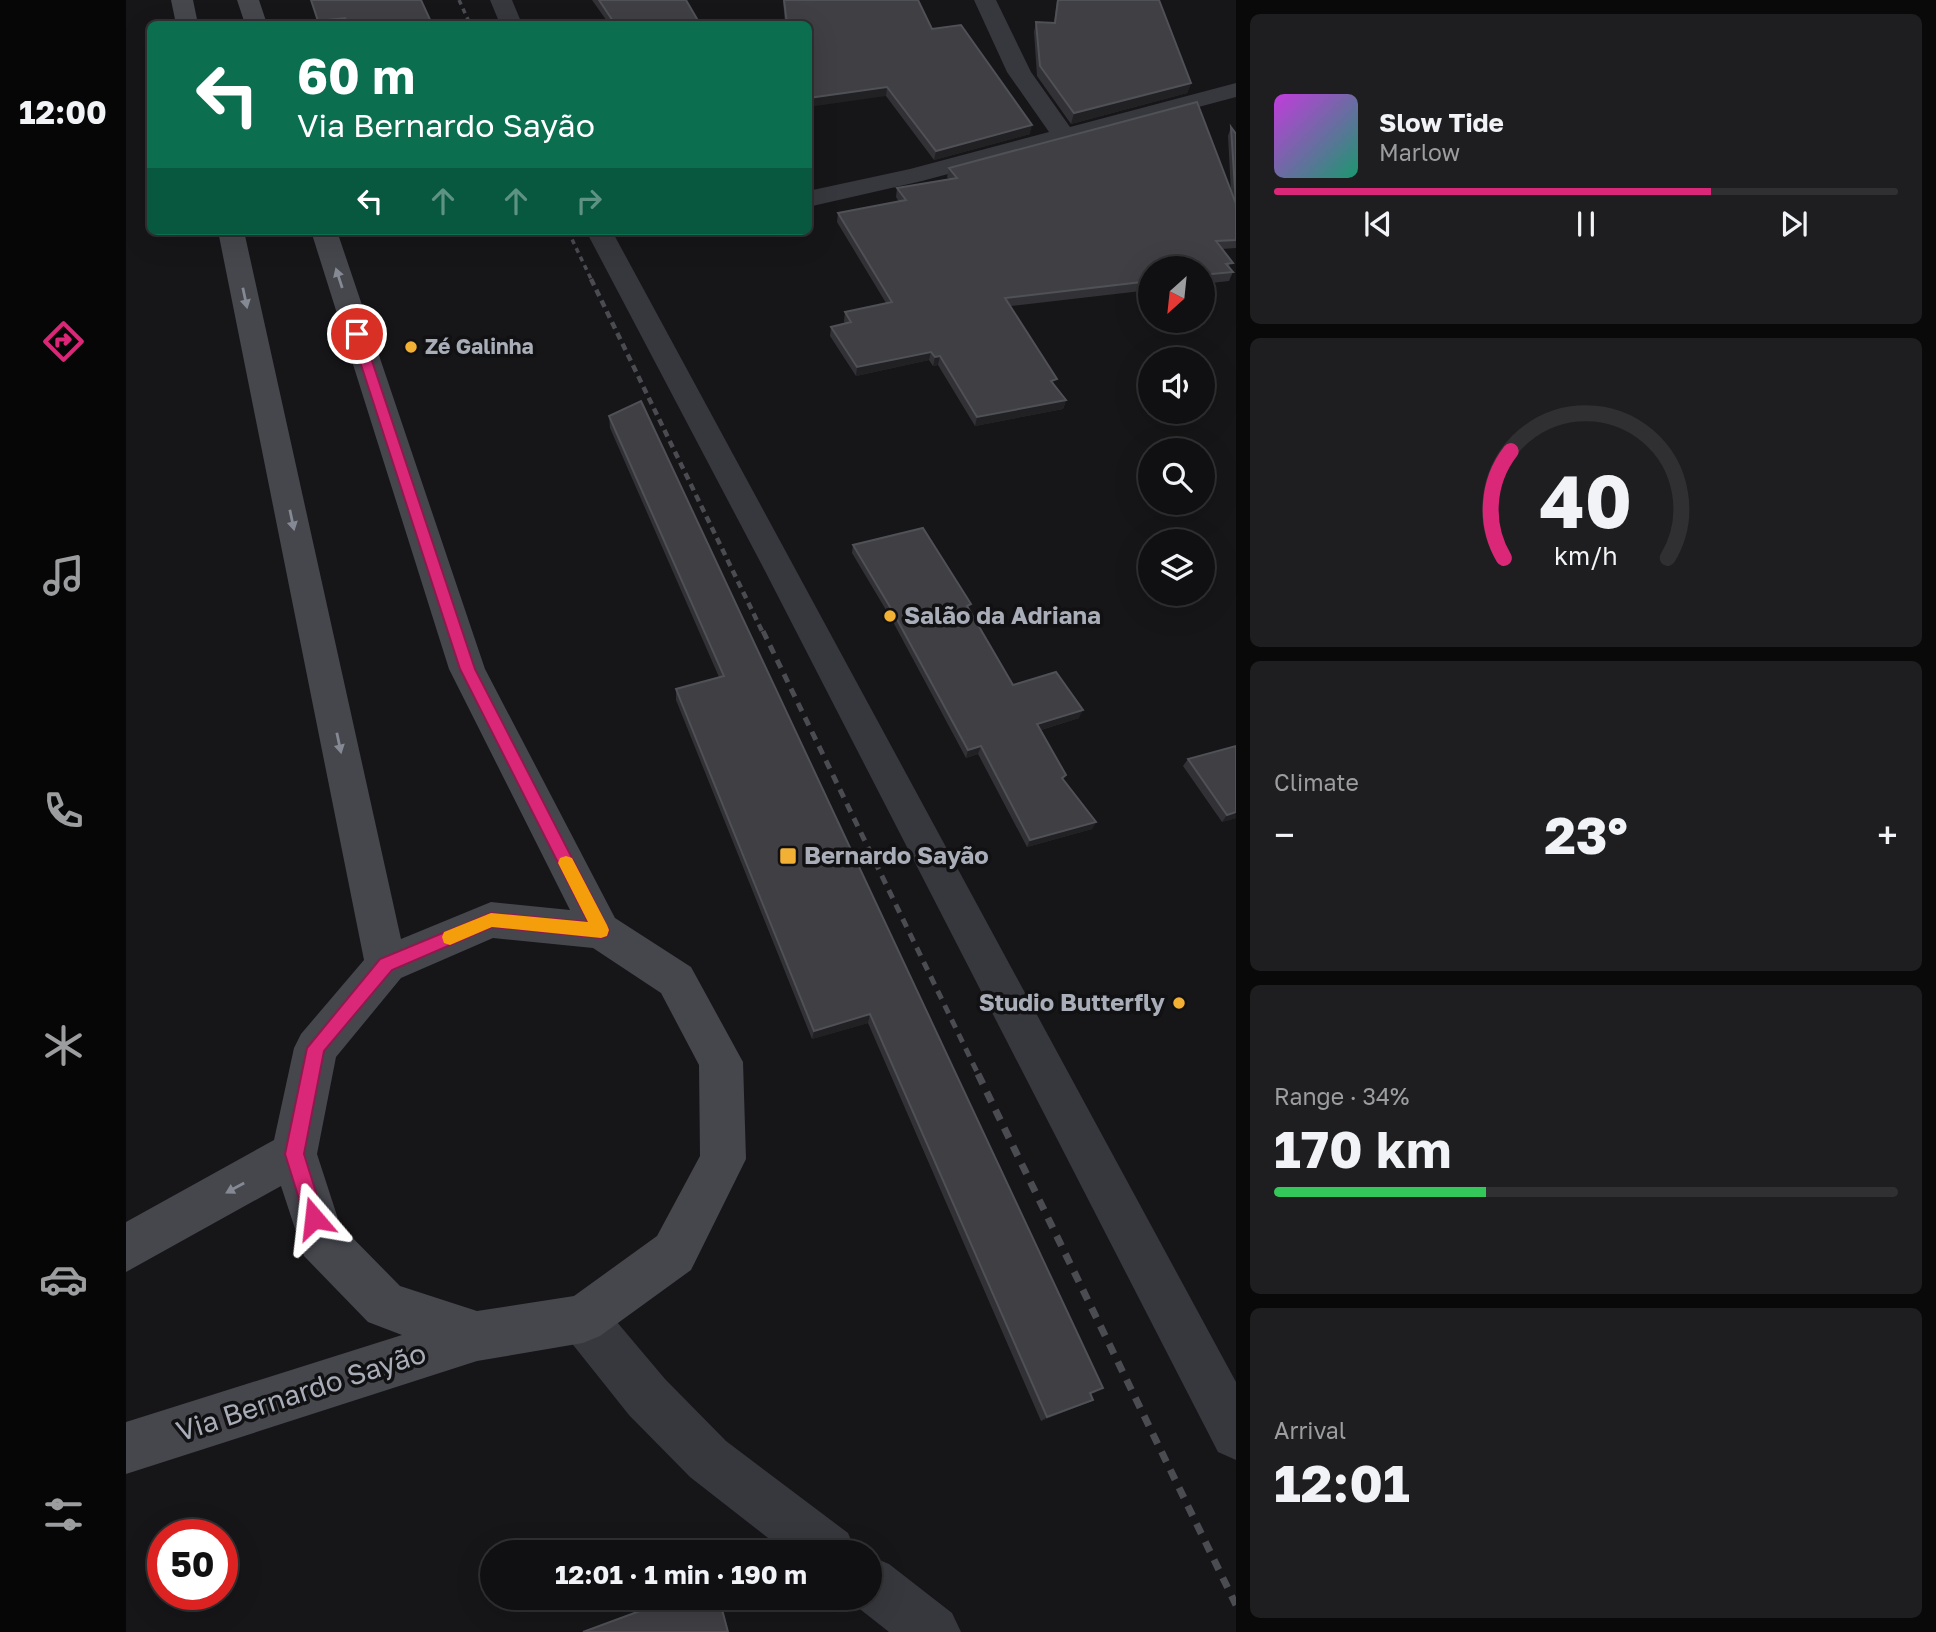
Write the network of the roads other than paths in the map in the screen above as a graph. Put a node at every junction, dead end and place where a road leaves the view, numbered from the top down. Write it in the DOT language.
graph roads {
  1 [pos="182,0"];
  2 [pos="248,0"];
  3 [pos="501,0"];
  4 [pos="985,0"];
  5 [pos="186,21"];
  6 [pos="255,21"];
  7 [pos="511,21"];
  8 [pos="1236,90"];
  9 [pos="1063,135"];
  10 [pos="812,198"];
  11 [pos="232,235"];
  12 [pos="325,235"];
  13 [pos="610,235"];
  14 [pos="601,930"];
  15 [pos="386,964"];
  16 [pos="295,1154"];
  17 [pos="126,1248"];
  18 [pos="583,1319"];
  19 [pos="477,1336"];
  20 [pos="1236,1434"];
  21 [pos="126,1448"];
  22 [pos="813,1540"];
  23 [pos="882,1592"];
  24 [pos="933,1632"];
  1 -- 5 [label="main road"];
  2 -- 6 [label="main road"];
  3 -- 7 [label="street"];
  4 -- 9 [label="street"];
  8 -- 9 [label="street"];
  9 -- 10 [label="street"];
  11 -- 15 [label="main road, one-way"];
  14 -- 12 [label="main road, one-way"];
  13 -- 20 [label="street"];
  14 -- 15 [label="main road"];
  14 -- 18 [label="main road"];
  15 -- 16 [label="main road"];
  16 -- 17 [label="main road, one-way"];
  16 -- 19 [label="main road"];
  18 -- 19 [label="main road, Via Bernardo Sayão"];
  18 -- 22 [label="street"];
  19 -- 21 [label="main road, Via Bernardo Sayão"];
  23 -- 24 [label="street"];
}
